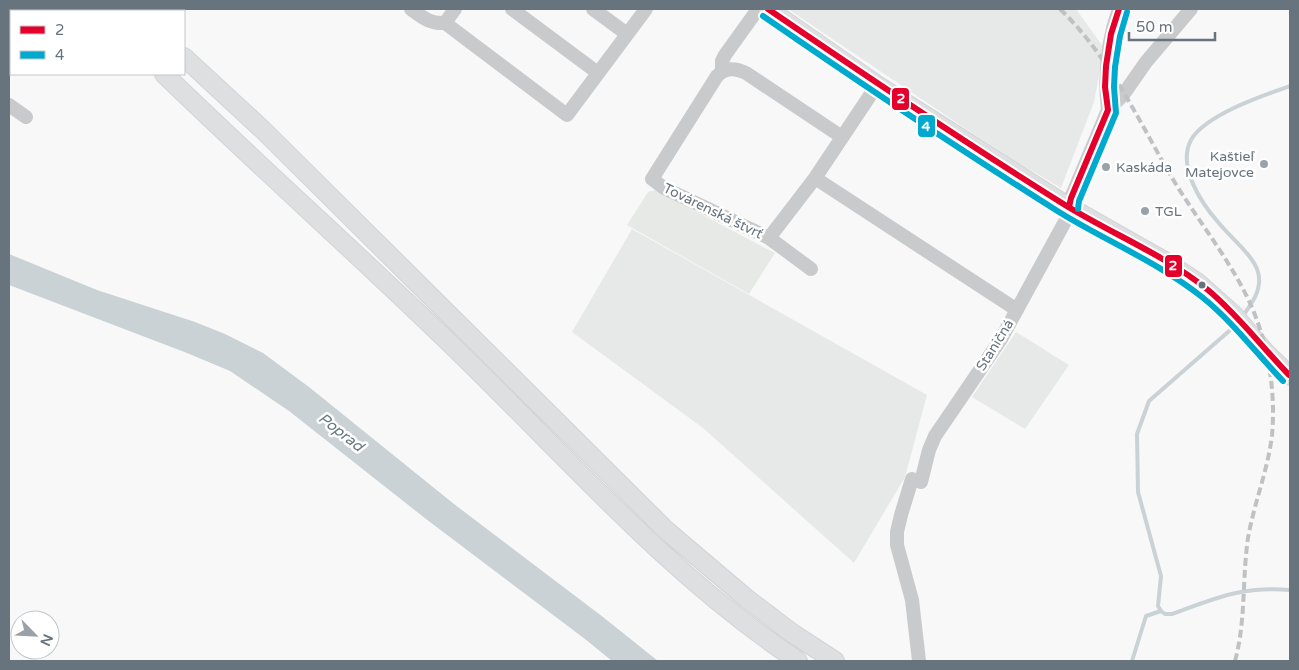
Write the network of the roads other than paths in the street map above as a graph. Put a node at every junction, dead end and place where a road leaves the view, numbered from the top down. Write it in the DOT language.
graph roads {
  1 [pos="411,9"];
  2 [pos="455,9"];
  3 [pos="512,9"];
  4 [pos="593,9"];
  5 [pos="646,9"];
  6 [pos="758,9"];
  7 [pos="768,9"];
  8 [pos="1119,9"];
  9 [pos="1191,9"];
  10 [pos="445,23"];
  11 [pos="627,34"];
  12 [pos="185,58"];
  13 [pos="722,71"];
  14 [pos="598,73"];
  15 [pos="165,75"];
  16 [pos="877,85"];
  17 [pos="9,105"];
  18 [pos="1108,110"];
  19 [pos="26,117"];
  20 [pos="842,137"];
  21 [pos="815,178"];
  22 [pos="1070,203"];
  23 [pos="768,238"];
  24 [pos="810,269"];
  25 [pos="1017,310"];
  26 [pos="1290,375"];
  27 [pos="798,661"];
  28 [pos="834,661"];
  29 [pos="919,661"];
  1 -- 10 [label="street"];
  2 -- 10 [label="street"];
  3 -- 14 [label="street"];
  4 -- 11 [label="street"];
  5 -- 11 [label="street"];
  6 -- 13 [label="street, Továrenská štvrť"];
  7 -- 16 [label="main road"];
  8 -- 18 [label="street"];
  9 -- 18 [label="street"];
  10 -- 14 [label="street"];
  11 -- 14 [label="street"];
  12 -- 28 [label="main road"];
  13 -- 20 [label="street"];
  13 -- 23 [label="street, Továrenská štvrť"];
  15 -- 27 [label="main road"];
  16 -- 20 [label="street, Továrenská štvrť"];
  16 -- 22 [label="main road"];
  17 -- 19 [label="street"];
  18 -- 22 [label="street, Staničná"];
  20 -- 21 [label="street, Továrenská štvrť"];
  21 -- 23 [label="street, Továrenská štvrť"];
  21 -- 25 [label="street"];
  22 -- 25 [label="street, Staničná"];
  22 -- 26 [label="main road"];
  23 -- 24 [label="street"];
  25 -- 29 [label="street, Staničná"];
}
